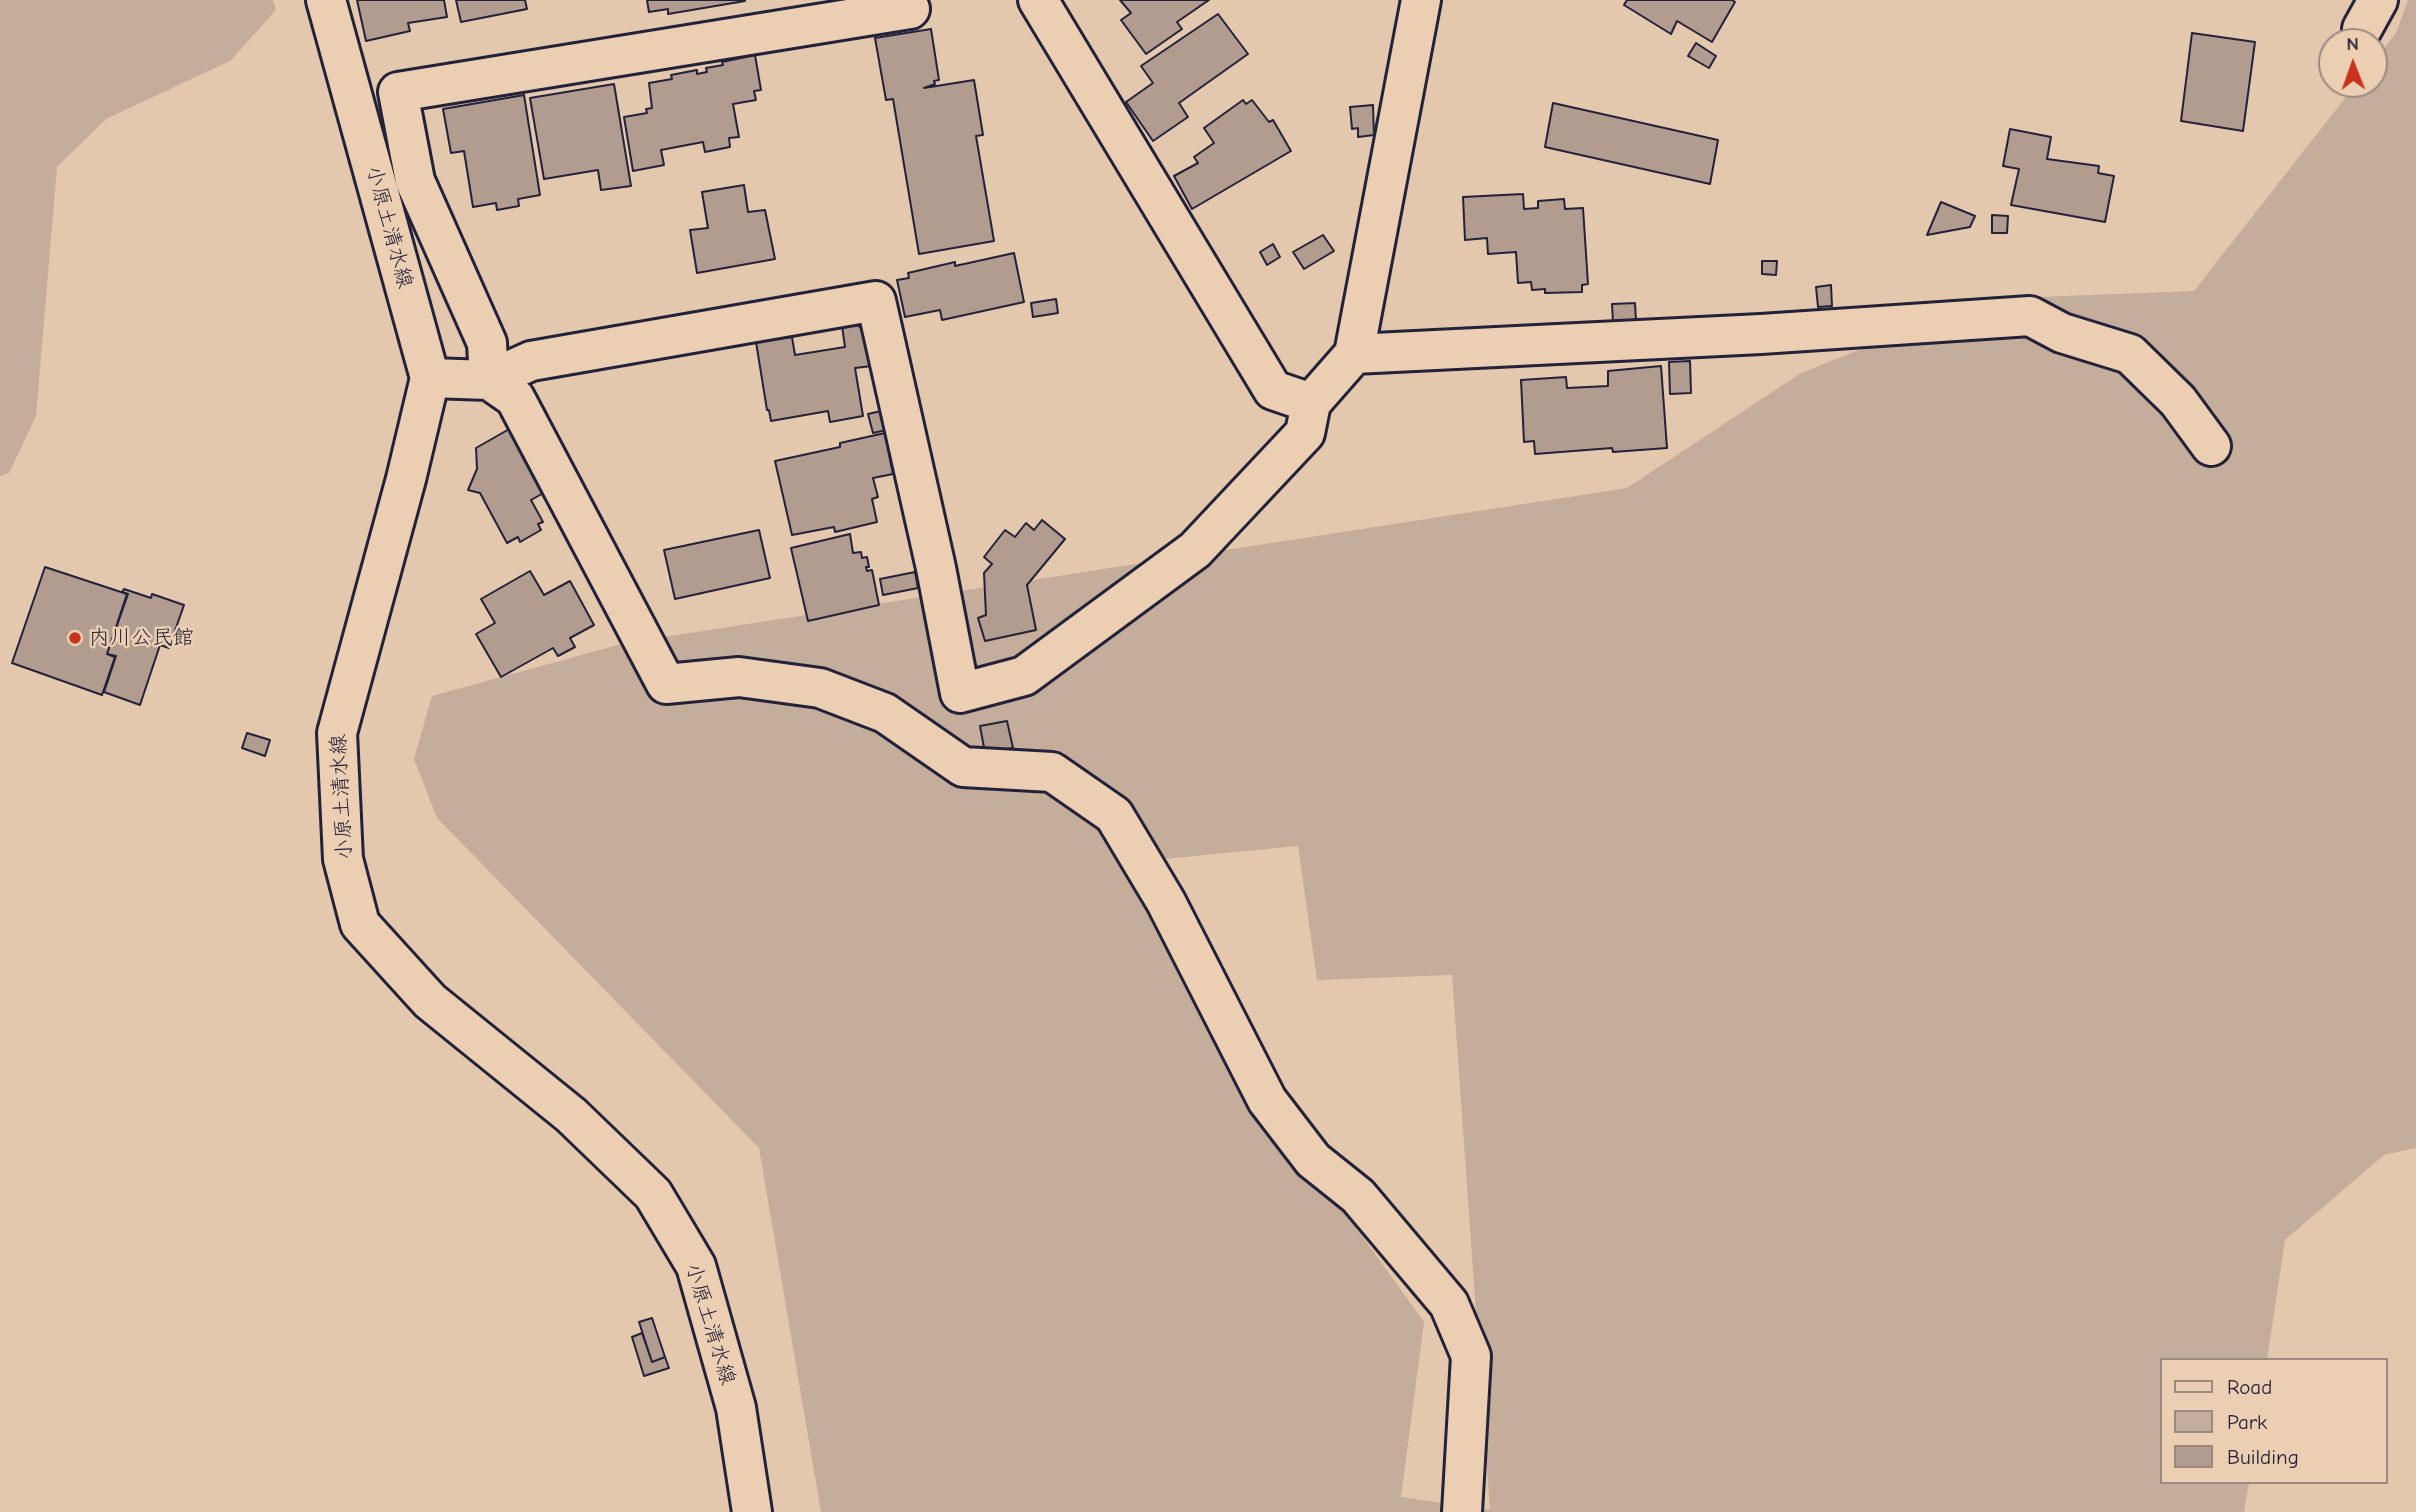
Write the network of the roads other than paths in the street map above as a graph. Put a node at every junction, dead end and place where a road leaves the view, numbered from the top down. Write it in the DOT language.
graph roads {
  1 [pos="326,0"];
  2 [pos="904,0"];
  3 [pos="1038,0"];
  4 [pos="1421,0"];
  5 [pos="1353,354"];
  6 [pos="430,378"];
  7 [pos="489,380"];
  8 [pos="1311,403"];
  9 [pos="2211,446"];
  10 [pos="752,1512"];
  11 [pos="1462,1512"];
  1 -- 6 [label="street, 小原土清水線"];
  2 -- 7 [label="street"];
  3 -- 8 [label="street"];
  4 -- 5 [label="street"];
  5 -- 8 [label="street"];
  5 -- 9 [label="street"];
  6 -- 7 [label="street"];
  6 -- 10 [label="street, 小原土清水線"];
  7 -- 8 [label="street"];
  7 -- 11 [label="street"];
}
